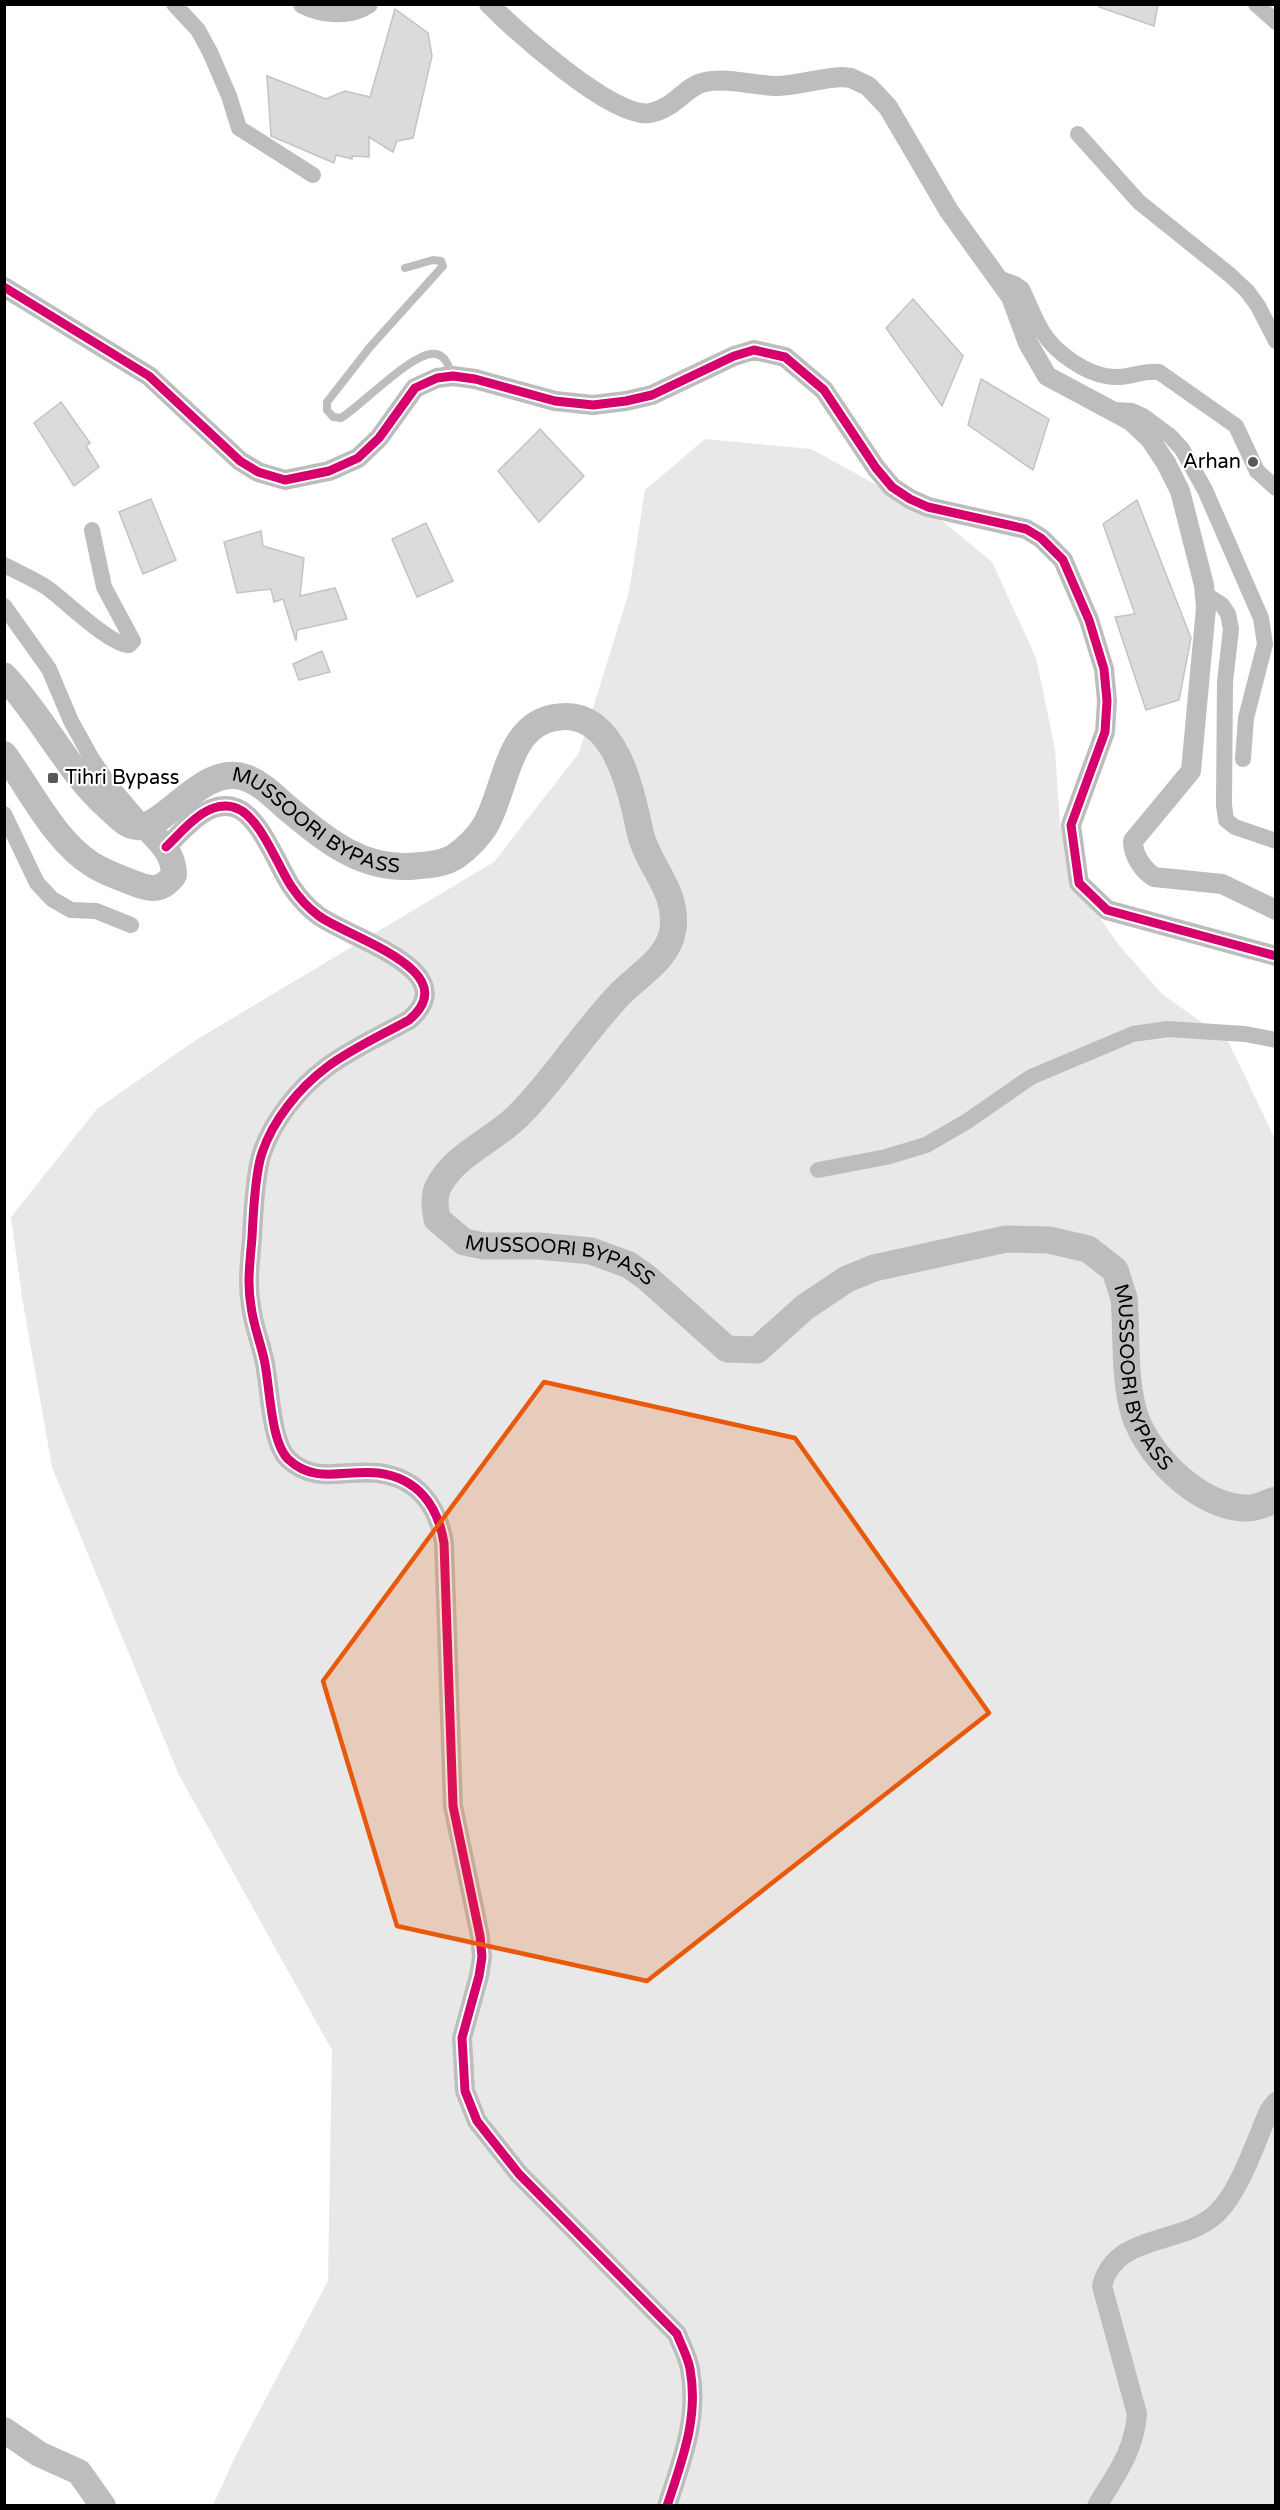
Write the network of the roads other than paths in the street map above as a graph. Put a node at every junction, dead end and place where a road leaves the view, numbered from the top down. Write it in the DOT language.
graph roads {
  1 [pos="174,4"];
  2 [pos="303,4"];
  3 [pos="368,4"];
  4 [pos="489,4"];
  5 [pos="1256,4"];
  6 [pos="1275,22"];
  7 [pos="1078,134"];
  8 [pos="313,175"];
  9 [pos="405,268"];
  10 [pos="998,278"];
  11 [pos="4,287"];
  12 [pos="1275,341"];
  13 [pos="453,376"];
  14 [pos="1108,409"];
  15 [pos="1275,488"];
  16 [pos="93,530"];
  17 [pos="4,565"];
  18 [pos="1205,594"];
  19 [pos="4,606"];
  20 [pos="4,676"];
  21 [pos="4,754"];
  22 [pos="1243,759"];
  23 [pos="4,814"];
  24 [pos="146,827"];
  25 [pos="1235,827"];
  26 [pos="1275,841"];
  27 [pos="166,847"];
  28 [pos="1275,851"];
  29 [pos="1270,906"];
  30 [pos="131,925"];
  31 [pos="1275,956"];
  32 [pos="1275,1041"];
  33 [pos="818,1170"];
  34 [pos="1275,1500"];
  35 [pos="1275,2102"];
  36 [pos="4,2430"];
  37 [pos="103,2505"];
  38 [pos="667,2505"];
  39 [pos="1097,2505"];
  1 -- 8 [label="street"];
  2 -- 3 [label="street"];
  4 -- 10 [label="street"];
  5 -- 6 [label="street"];
  7 -- 12 [label="street"];
  9 -- 13 [label="lane"];
  10 -- 14 [label="street"];
  10 -- 15 [label="street"];
  11 -- 13 [label="street"];
  13 -- 31 [label="street"];
  14 -- 18 [label="street"];
  14 -- 22 [label="street"];
  16 -- 17 [label="street"];
  18 -- 25 [label="street"];
  18 -- 29 [label="street"];
  19 -- 24 [label="street"];
  20 -- 24 [label="highway"];
  21 -- 27 [label="main road"];
  23 -- 30 [label="street"];
  24 -- 27 [label="main road"];
  24 -- 34 [label="highway, MUSSOORI BYPASS"];
  25 -- 26 [label="street"];
  25 -- 28 [label="street"];
  27 -- 38 [label="street"];
  32 -- 33 [label="street"];
  35 -- 39 [label="street"];
  36 -- 37 [label="main road"];
}
